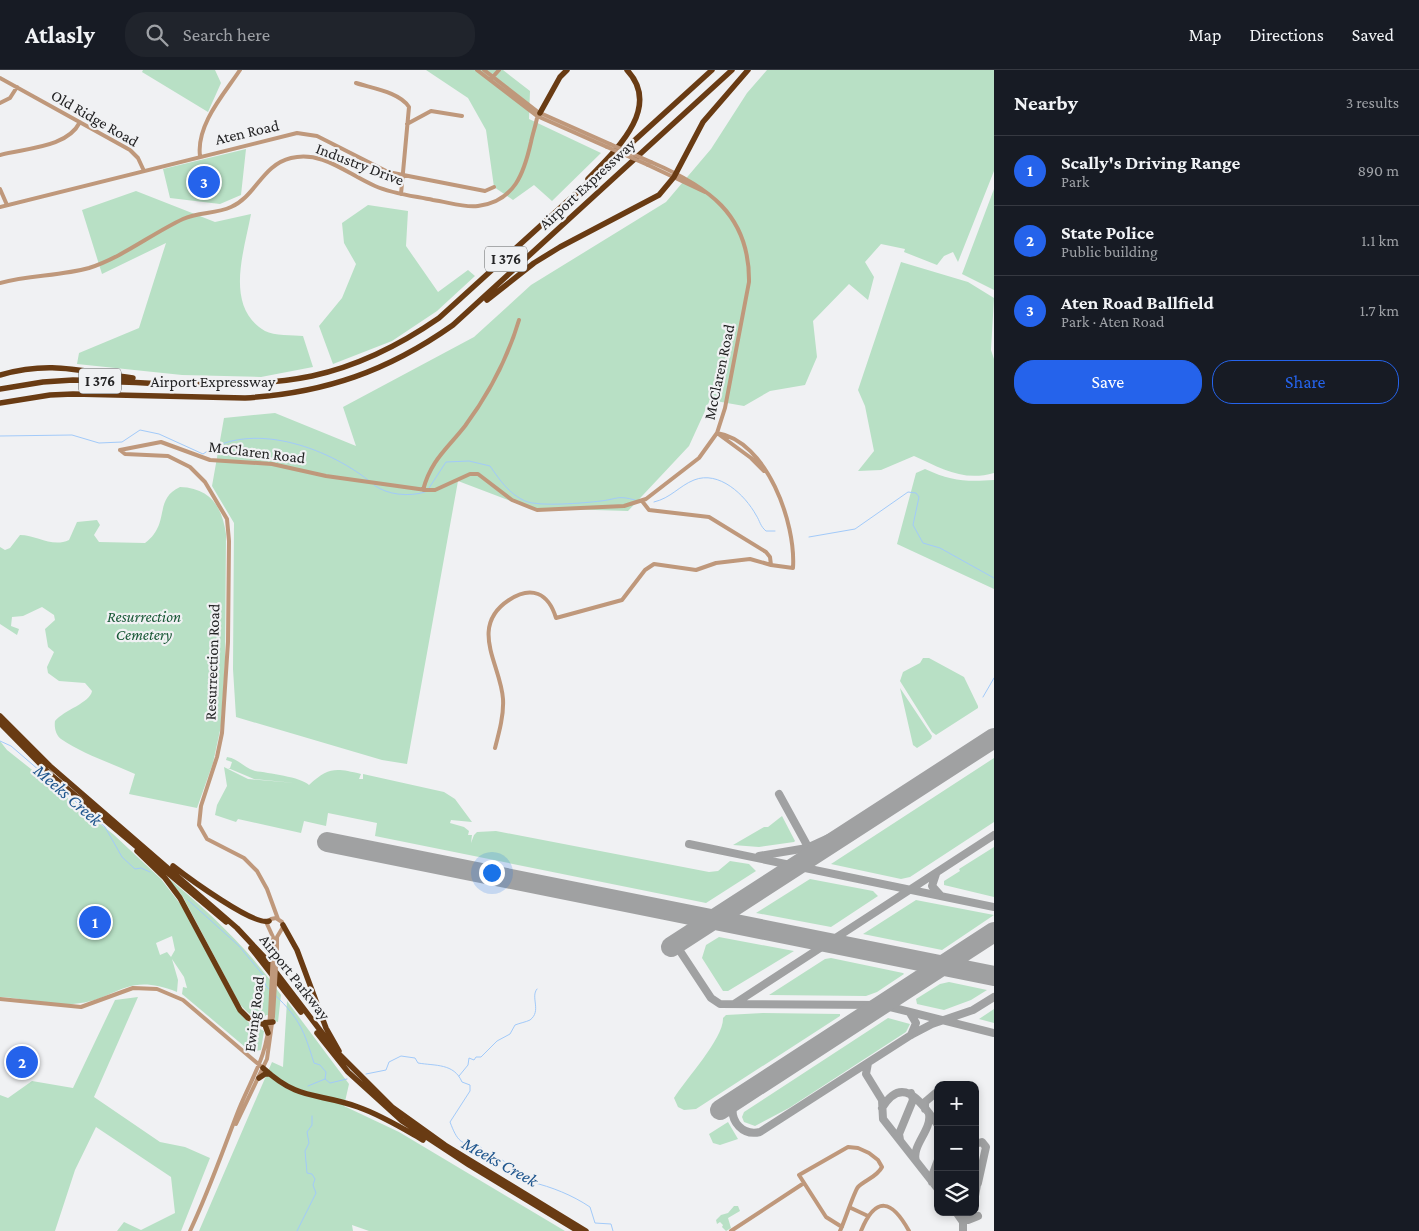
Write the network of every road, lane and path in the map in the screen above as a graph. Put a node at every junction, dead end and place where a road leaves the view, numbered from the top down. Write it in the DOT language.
graph roads {
  1 [pos="240,70"];
  2 [pos="478,70"];
  3 [pos="484,70"];
  4 [pos="499,70"];
  5 [pos="562,70"];
  6 [pos="567,70"];
  7 [pos="627,70"];
  8 [pos="712,70"];
  9 [pos="732,70"];
  10 [pos="748,70"];
  11 [pos="0,78"];
  12 [pos="491,79"];
  13 [pos="356,83"];
  14 [pos="17,87"];
  15 [pos="0,103"];
  16 [pos="538,114"];
  17 [pos="462,116"];
  18 [pos="80,122"];
  19 [pos="407,124"];
  20 [pos="0,155"];
  21 [pos="200,156"];
  22 [pos="144,171"];
  23 [pos="403,175"];
  24 [pos="675,175"];
  25 [pos="494,187"];
  26 [pos="0,190"];
  27 [pos="401,194"];
  28 [pos="6,205"];
  29 [pos="0,207"];
  30 [pos="0,284"];
  31 [pos="468,294"];
  32 [pos="519,320"];
  33 [pos="398,360"];
  34 [pos="0,375"];
  35 [pos="200,383"];
  36 [pos="0,389"];
  37 [pos="0,404"];
  38 [pos="717,433"];
  39 [pos="120,450"];
  40 [pos="422,490"];
  41 [pos="642,501"];
  42 [pos="771,566"];
  43 [pos="0,716"];
  44 [pos="0,724"];
  45 [pos="495,748"];
  46 [pos="68,782"];
  47 [pos="101,816"];
  48 [pos="273,907"];
  49 [pos="278,919"];
  50 [pos="270,920"];
  51 [pos="283,924"];
  52 [pos="275,950"];
  53 [pos="0,999"];
  54 [pos="271,1019"];
  55 [pos="260,1023"];
  56 [pos="268,1033"];
  57 [pos="262,1067"];
  58 [pos="270,1074"];
  59 [pos="259,1078"];
  60 [pos="361,1078"];
  61 [pos="231,1135"];
  62 [pos="469,1165"];
  63 [pos="804,1183"];
  64 [pos="851,1208"];
  65 [pos="868,1216"];
  66 [pos="841,1229"];
  67 [pos="190,1231"];
  68 [pos="578,1231"];
  69 [pos="586,1231"];
  70 [pos="732,1231"];
  71 [pos="861,1231"];
  72 [pos="909,1231"];
  1 -- 21 [label="street"];
  2 -- 12 [label="street, McClaren Road"];
  3 -- 12 [label="street, McClaren Road"];
  4 -- 12 [label="street"];
  5 -- 16 [label="highway"];
  6 -- 16 [label="highway"];
  7 -- 31 [label="highway"];
  8 -- 31 [label="highway, Airport Expressway / I 376"];
  9 -- 33 [label="highway, Airport Expressway / I 376"];
  10 -- 24 [label="highway"];
  11 -- 14 [label="street, Old Ridge Road"];
  12 -- 16 [label="street, McClaren Road"];
  13 -- 19 [label="street"];
  14 -- 15 [label="street"];
  14 -- 18 [label="street, Old Ridge Road"];
  16 -- 24 [label="street, McClaren Road, bridge"];
  16 -- 27 [label="street, Industry Drive"];
  17 -- 19 [label="street"];
  18 -- 20 [label="street"];
  18 -- 22 [label="street, Old Ridge Road"];
  19 -- 23 [label="street"];
  21 -- 22 [label="street, Aten Road"];
  21 -- 23 [label="street, Aten Road"];
  22 -- 28 [label="street, Aten Road"];
  23 -- 25 [label="street, Aten Road"];
  23 -- 27 [label="street"];
  24 -- 33 [label="highway"];
  24 -- 38 [label="street, McClaren Road"];
  26 -- 28 [label="street"];
  27 -- 30 [label="street, Industry Drive"];
  28 -- 29 [label="street, Aten Road"];
  31 -- 35 [label="highway, Airport Expressway / I 376"];
  32 -- 40 [label="street"];
  33 -- 37 [label="highway, Airport Expressway / I 376"];
  34 -- 35 [label="highway"];
  35 -- 36 [label="highway, Airport Expressway / I 376"];
  38 -- 41 [label="street, McClaren Road"];
  38 -- 42 [label="street"];
  39 -- 40 [label="street, McClaren Road"];
  39 -- 48 [label="street, Resurrection Road"];
  40 -- 41 [label="street, McClaren Road"];
  41 -- 42 [label="street"];
  42 -- 45 [label="street"];
  43 -- 46 [label="highway, Airport Parkway"];
  44 -- 47 [label="highway, Airport Parkway"];
  46 -- 50 [label="highway"];
  46 -- 60 [label="highway, Airport Parkway"];
  47 -- 55 [label="highway"];
  47 -- 62 [label="highway, Airport Parkway"];
  48 -- 49 [label="street, Resurrection Road"];
  48 -- 50 [label="street"];
  49 -- 50 [label="street"];
  49 -- 51 [label="street"];
  50 -- 52 [label="street, Ewing Road"];
  51 -- 52 [label="street, Ewing Road"];
  51 -- 60 [label="highway"];
  52 -- 54 [label="street, Ewing Road, bridge"];
  53 -- 57 [label="street"];
  54 -- 55 [label="highway"];
  54 -- 56 [label="street, Ewing Road"];
  54 -- 57 [label="street, Ewing Road"];
  55 -- 56 [label="highway"];
  56 -- 57 [label="street, Ewing Road"];
  57 -- 58 [label="highway"];
  57 -- 59 [label="street, Ewing Road"];
  57 -- 61 [label="street, Ewing Road"];
  58 -- 59 [label="highway"];
  58 -- 62 [label="highway"];
  59 -- 61 [label="street, Ewing Road"];
  60 -- 69 [label="highway, Airport Parkway"];
  61 -- 67 [label="street, Ewing Road"];
  62 -- 68 [label="highway, Airport Parkway"];
  63 -- 64 [label="street"];
  63 -- 66 [label="street"];
  63 -- 70 [label="street"];
  64 -- 65 [label="street"];
  64 -- 66 [label="street"];
  65 -- 71 [label="street"];
  65 -- 72 [label="street"];
}
